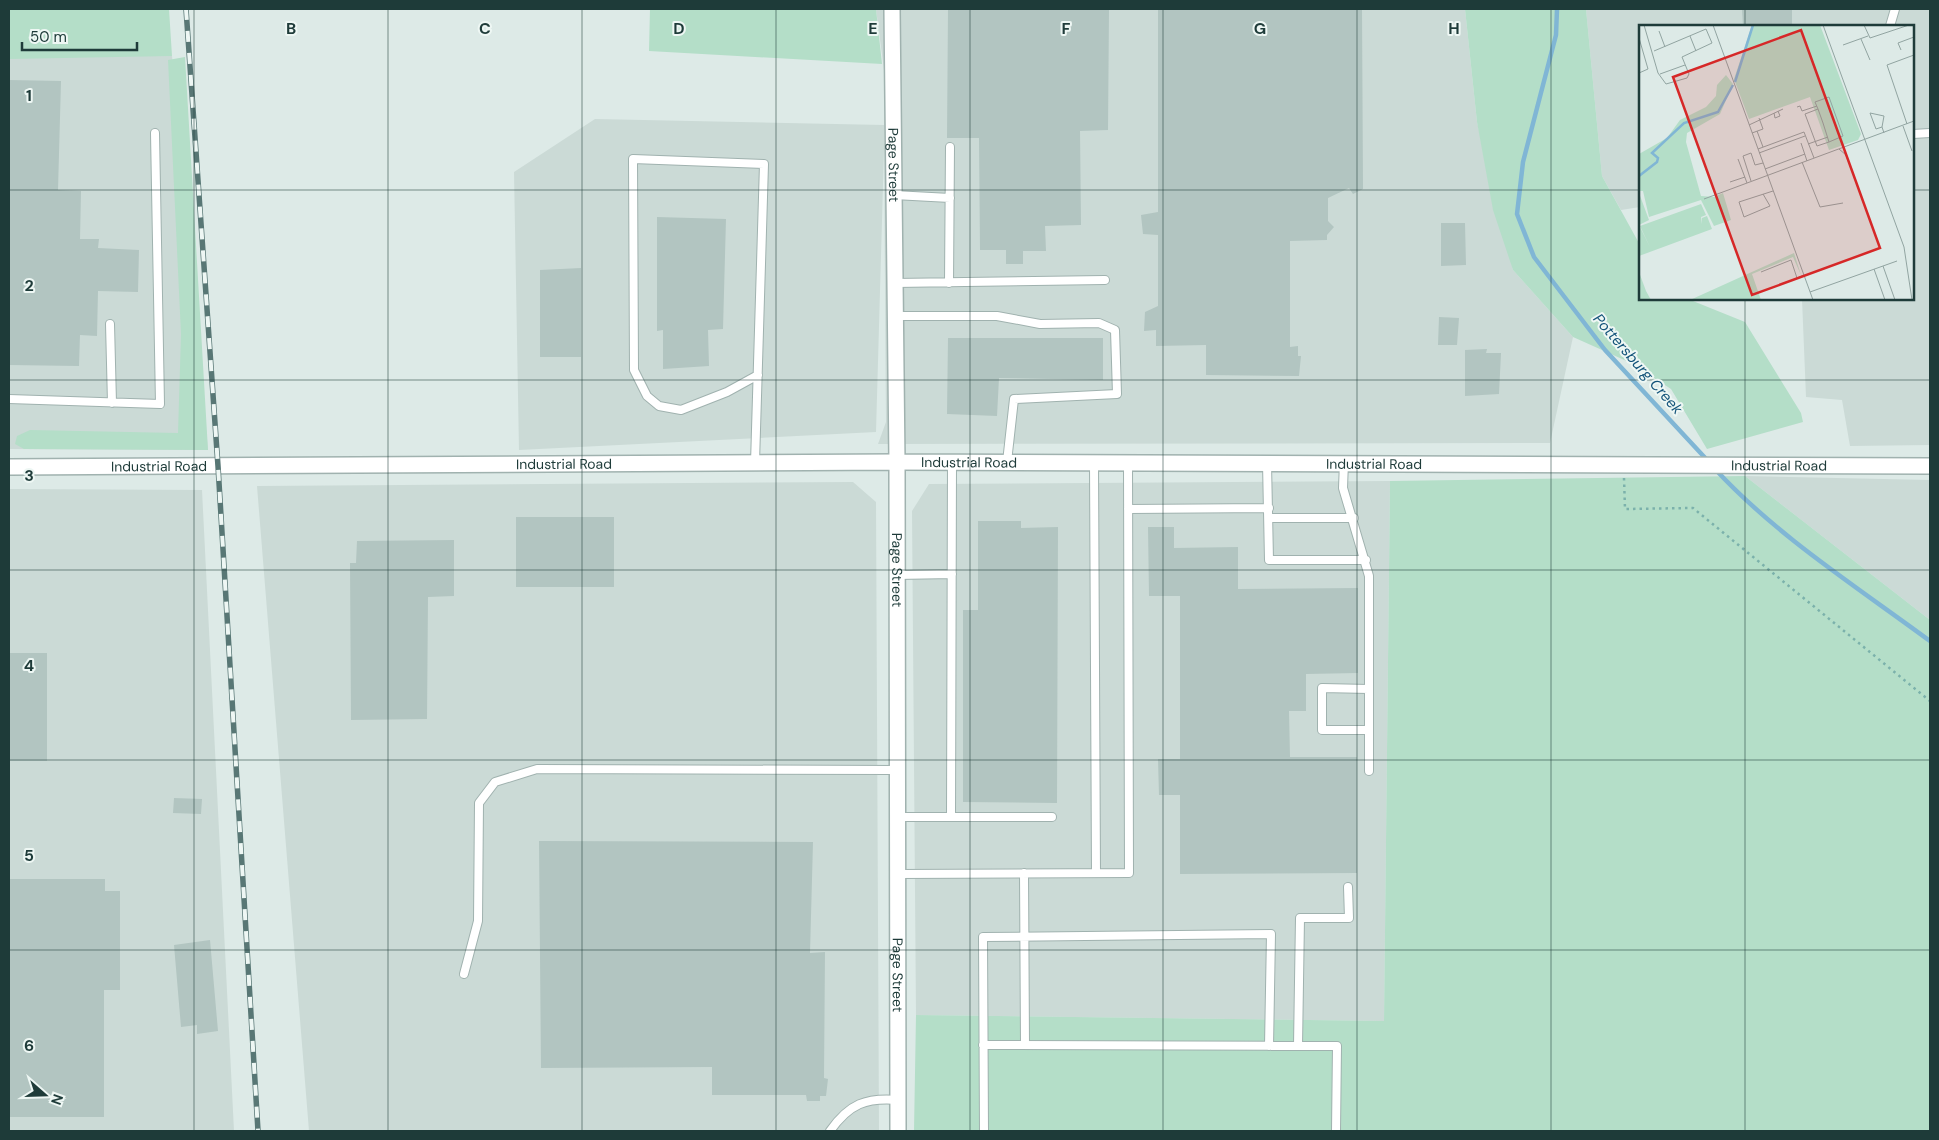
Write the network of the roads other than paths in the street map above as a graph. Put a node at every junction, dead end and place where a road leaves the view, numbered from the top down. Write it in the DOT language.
graph roads {
  1 [pos="892,9"];
  2 [pos="1895,9"];
  3 [pos="1890,25"];
  4 [pos="155,133"];
  5 [pos="1930,133"];
  6 [pos="1914,134"];
  7 [pos="950,147"];
  8 [pos="894,195"];
  9 [pos="950,198"];
  10 [pos="1105,280"];
  11 [pos="895,283"];
  12 [pos="949,283"];
  13 [pos="895,316"];
  14 [pos="110,324"];
  15 [pos="758,375"];
  16 [pos="9,399"];
  17 [pos="112,403"];
  18 [pos="897,462"];
  19 [pos="952,462"];
  20 [pos="1007,462"];
  21 [pos="1094,462"];
  22 [pos="1344,462"];
  23 [pos="755,463"];
  24 [pos="1128,463"];
  25 [pos="1267,463"];
  26 [pos="1930,466"];
  27 [pos="9,467"];
  28 [pos="1269,508"];
  29 [pos="1128,510"];
  30 [pos="1269,518"];
  31 [pos="1354,518"];
  32 [pos="1366,560"];
  33 [pos="952,574"];
  34 [pos="897,575"];
  35 [pos="1369,689"];
  36 [pos="1369,730"];
  37 [pos="897,770"];
  38 [pos="1369,771"];
  39 [pos="897,817"];
  40 [pos="951,817"];
  41 [pos="1052,817"];
  42 [pos="1024,873"];
  43 [pos="1096,873"];
  44 [pos="898,874"];
  45 [pos="1348,887"];
  46 [pos="1024,936"];
  47 [pos="464,974"];
  48 [pos="982,1045"];
  49 [pos="1025,1045"];
  50 [pos="1269,1046"];
  51 [pos="1298,1046"];
  52 [pos="899,1100"];
  53 [pos="830,1131"];
  54 [pos="898,1131"];
  55 [pos="984,1131"];
  56 [pos="1336,1131"];
  1 -- 8 [label="street, Page Street"];
  2 -- 3 [label="lane"];
  4 -- 17 [label="lane"];
  5 -- 6 [label="lane"];
  7 -- 9 [label="lane"];
  8 -- 9 [label="lane"];
  8 -- 11 [label="street, Page Street"];
  9 -- 12 [label="lane"];
  10 -- 12 [label="lane"];
  11 -- 12 [label="lane"];
  11 -- 13 [label="street, Page Street"];
  13 -- 18 [label="street, Page Street"];
  13 -- 20 [label="lane"];
  14 -- 17 [label="lane"];
  15 -- 15 [label="lane"];
  15 -- 23 [label="lane"];
  16 -- 17 [label="lane"];
  18 -- 19 [label="street, Industrial Road"];
  18 -- 23 [label="street, Industrial Road"];
  18 -- 34 [label="street, Page Street"];
  19 -- 20 [label="street, Industrial Road"];
  19 -- 33 [label="lane"];
  20 -- 21 [label="street, Industrial Road"];
  21 -- 24 [label="street, Industrial Road"];
  21 -- 43 [label="lane"];
  22 -- 25 [label="street, Industrial Road"];
  22 -- 26 [label="street, Industrial Road"];
  22 -- 31 [label="lane"];
  23 -- 27 [label="street, Industrial Road"];
  24 -- 25 [label="street, Industrial Road"];
  24 -- 29 [label="lane"];
  25 -- 28 [label="lane"];
  28 -- 29 [label="lane"];
  28 -- 30 [label="lane"];
  29 -- 43 [label="lane"];
  30 -- 31 [label="lane"];
  30 -- 32 [label="lane"];
  31 -- 32 [label="lane"];
  32 -- 35 [label="lane"];
  33 -- 34 [label="lane"];
  33 -- 40 [label="lane"];
  34 -- 37 [label="street, Page Street"];
  35 -- 36 [label="lane"];
  35 -- 36 [label="lane"];
  36 -- 38 [label="lane"];
  37 -- 39 [label="street, Page Street"];
  37 -- 47 [label="lane"];
  39 -- 40 [label="lane"];
  39 -- 44 [label="street, Page Street"];
  40 -- 41 [label="lane"];
  42 -- 43 [label="lane"];
  42 -- 44 [label="lane"];
  42 -- 46 [label="lane"];
  44 -- 52 [label="street, Page Street"];
  45 -- 51 [label="lane"];
  46 -- 48 [label="lane"];
  46 -- 49 [label="lane"];
  46 -- 50 [label="lane"];
  48 -- 49 [label="lane"];
  48 -- 55 [label="lane"];
  49 -- 50 [label="lane"];
  50 -- 51 [label="lane"];
  51 -- 56 [label="lane"];
  52 -- 53 [label="lane"];
  52 -- 54 [label="street, Page Street"];
}
